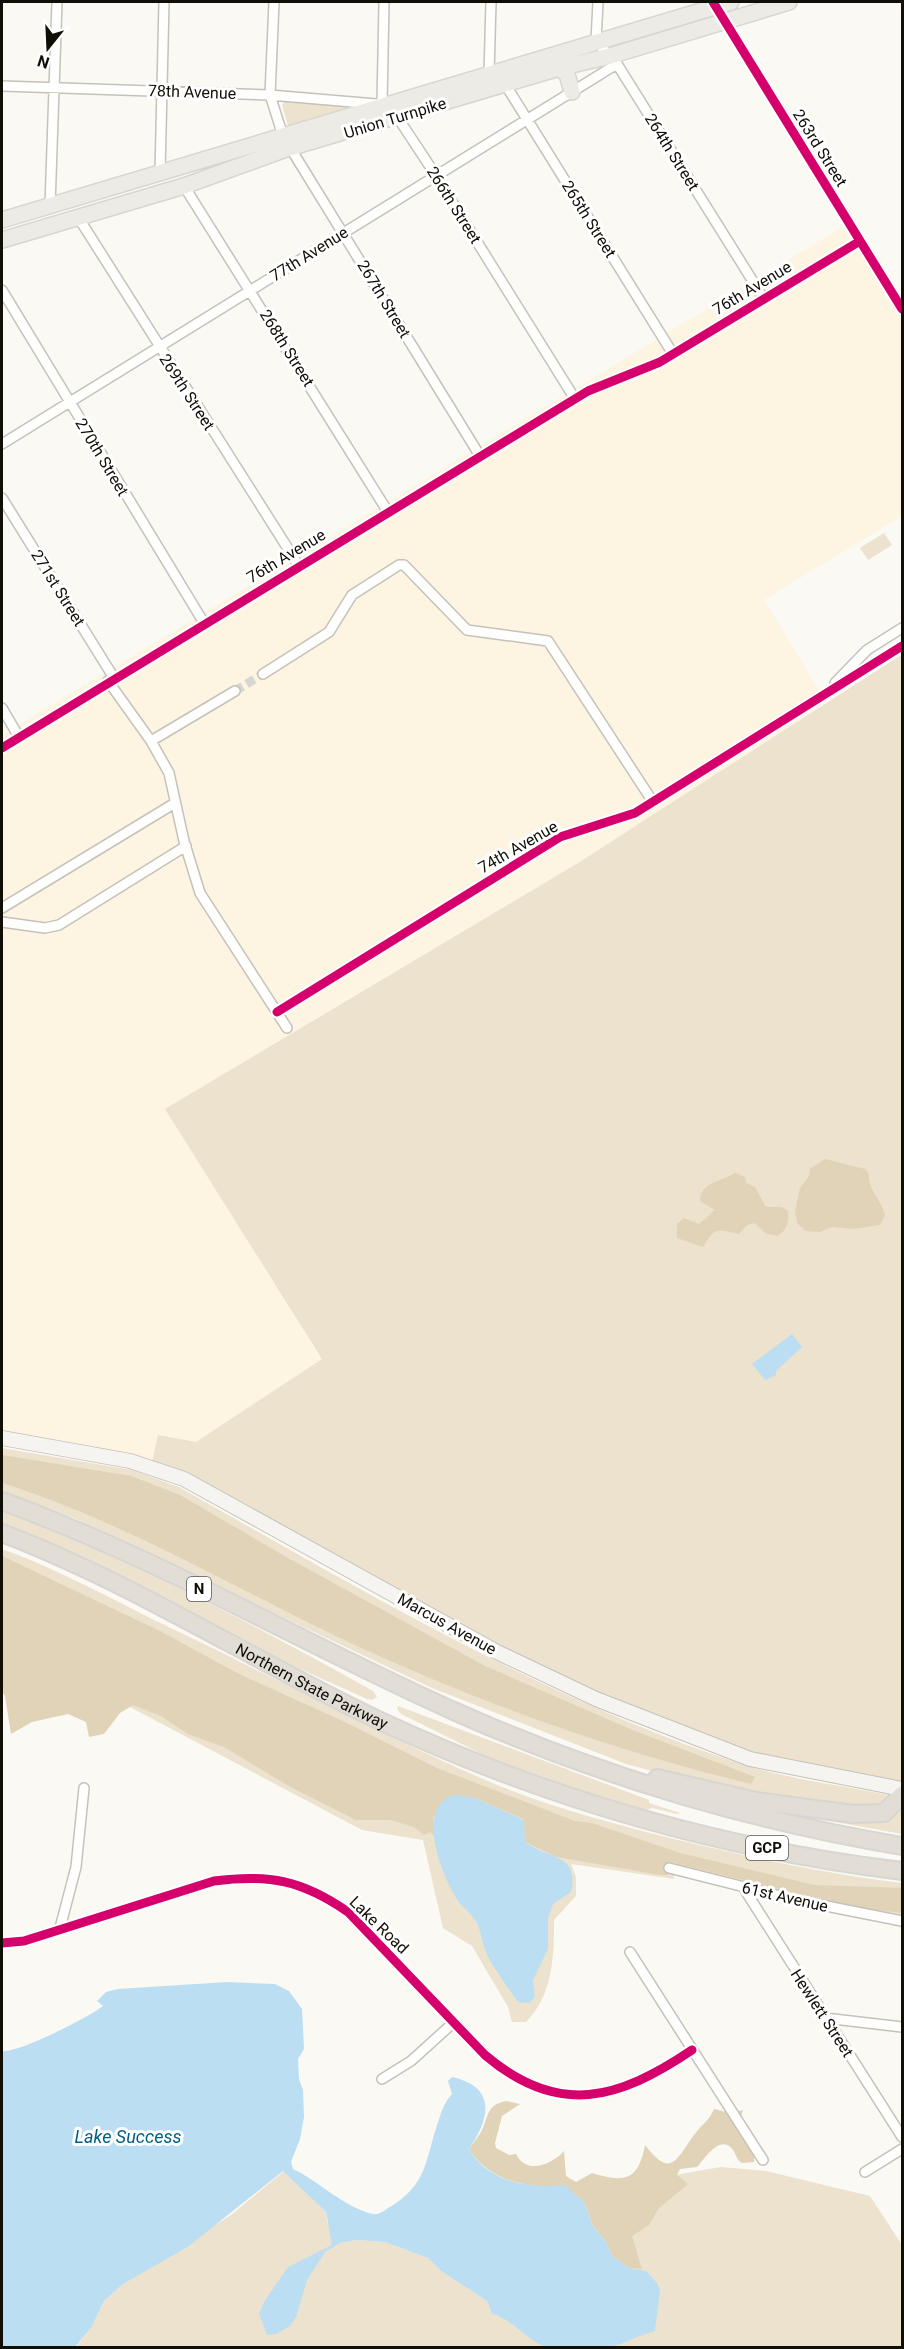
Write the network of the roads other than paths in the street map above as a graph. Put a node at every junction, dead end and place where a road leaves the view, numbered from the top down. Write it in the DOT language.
graph roads {
  1 [pos="57,2"];
  2 [pos="164,2"];
  3 [pos="274,2"];
  4 [pos="384,2"];
  5 [pos="491,2"];
  6 [pos="597,2"];
  7 [pos="731,2"];
  8 [pos="789,2"];
  9 [pos="714,4"];
  10 [pos="725,21"];
  11 [pos="596,41"];
  12 [pos="614,60"];
  13 [pos="559,68"];
  14 [pos="489,74"];
  15 [pos="505,84"];
  16 [pos="2,86"];
  17 [pos="54,87"];
  18 [pos="160,91"];
  19 [pos="572,92"];
  20 [pos="270,95"];
  21 [pos="381,105"];
  22 [pos="398,118"];
  23 [pos="527,120"];
  24 [pos="286,142"];
  25 [pos="160,172"];
  26 [pos="436,176"];
  27 [pos="184,186"];
  28 [pos="50,206"];
  29 [pos="78,217"];
  30 [pos="2,220"];
  31 [pos="344,233"];
  32 [pos="2,240"];
  33 [pos="860,241"];
  34 [pos="2,290"];
  35 [pos="251,290"];
  36 [pos="764,299"];
  37 [pos="903,309"];
  38 [pos="158,347"];
  39 [pos="673,354"];
  40 [pos="575,399"];
  41 [pos="69,402"];
  42 [pos="2,444"];
  43 [pos="480,456"];
  44 [pos="2,498"];
  45 [pos="388,512"];
  46 [pos="299,566"];
  47 [pos="204,623"];
  48 [pos="903,628"];
  49 [pos="903,646"];
  50 [pos="262,674"];
  51 [pos="111,679"];
  52 [pos="235,691"];
  53 [pos="825,693"];
  54 [pos="2,708"];
  55 [pos="19,736"];
  56 [pos="151,741"];
  57 [pos="2,748"];
  58 [pos="652,802"];
  59 [pos="175,803"];
  60 [pos="186,846"];
  61 [pos="2,908"];
  62 [pos="2,922"];
  63 [pos="277,1012"];
  64 [pos="287,1028"];
  65 [pos="2,1438"];
  66 [pos="2,1500"];
  67 [pos="2,1535"];
  68 [pos="515,1737"];
  69 [pos="605,1772"];
  70 [pos="84,1788"];
  71 [pos="903,1789"];
  72 [pos="903,1795"];
  73 [pos="634,1817"];
  74 [pos="903,1846"];
  75 [pos="669,1869"];
  76 [pos="903,1870"];
  77 [pos="743,1887"];
  78 [pos="903,1921"];
  79 [pos="60,1928"];
  80 [pos="2,1943"];
  81 [pos="630,1953"];
  82 [pos="825,2018"];
  83 [pos="453,2023"];
  84 [pos="903,2027"];
  85 [pos="692,2050"];
  86 [pos="382,2079"];
  87 [pos="903,2137"];
  88 [pos="903,2149"];
  89 [pos="763,2160"];
  90 [pos="866,2172"];
  1 -- 17 [label="street"];
  2 -- 18 [label="street"];
  3 -- 20 [label="street, 267th Street"];
  4 -- 21 [label="street"];
  5 -- 14 [label="street"];
  6 -- 11 [label="street"];
  7 -- 9 [label="main road, Union Turnpike"];
  8 -- 10 [label="main road, Union Turnpike"];
  9 -- 10 [label="street, 263rd Street"];
  9 -- 11 [label="main road, Union Turnpike"];
  10 -- 12 [label="main road, Union Turnpike"];
  10 -- 33 [label="street, 263rd Street"];
  11 -- 12 [label="street, 264th Street"];
  11 -- 14 [label="main road, Union Turnpike"];
  12 -- 13 [label="main road, Union Turnpike"];
  12 -- 19 [label="street, 77th Avenue"];
  12 -- 36 [label="street, 264th Street"];
  13 -- 15 [label="main road, Union Turnpike"];
  13 -- 19 [label="main road"];
  14 -- 21 [label="main road, Union Turnpike"];
  15 -- 22 [label="main road, Union Turnpike"];
  15 -- 23 [label="street, 265th Street"];
  16 -- 17 [label="street, 78th Avenue"];
  17 -- 18 [label="street, 78th Avenue"];
  17 -- 28 [label="street"];
  18 -- 20 [label="street, 78th Avenue"];
  18 -- 25 [label="street"];
  19 -- 23 [label="street, 77th Avenue"];
  20 -- 21 [label="street, 78th Avenue"];
  20 -- 24 [label="street, 267th Street"];
  21 -- 22 [label="street, 266th Street"];
  21 -- 24 [label="main road, Union Turnpike"];
  22 -- 24 [label="main road, Union Turnpike"];
  22 -- 26 [label="street, 266th Street"];
  23 -- 26 [label="street, 77th Avenue"];
  23 -- 39 [label="street, 265th Street"];
  24 -- 25 [label="main road, Union Turnpike"];
  24 -- 27 [label="main road, Union Turnpike"];
  24 -- 31 [label="street, 267th Street"];
  25 -- 28 [label="main road, Union Turnpike"];
  26 -- 31 [label="street, 77th Avenue"];
  26 -- 40 [label="street, 266th Street"];
  27 -- 29 [label="main road, Union Turnpike"];
  27 -- 35 [label="street, 268th Street"];
  28 -- 30 [label="main road, Union Turnpike"];
  29 -- 32 [label="main road, Union Turnpike"];
  29 -- 38 [label="street, 269th Street"];
  31 -- 35 [label="street, 77th Avenue"];
  31 -- 43 [label="street, 267th Street"];
  33 -- 36 [label="street, 76th Avenue"];
  33 -- 37 [label="street, 263rd Street"];
  34 -- 41 [label="street, 270th Street"];
  35 -- 38 [label="street, 77th Avenue"];
  35 -- 45 [label="street, 268th Street"];
  36 -- 39 [label="street, 76th Avenue"];
  38 -- 41 [label="street, 77th Avenue"];
  38 -- 46 [label="street, 269th Street"];
  39 -- 40 [label="street, 76th Avenue"];
  40 -- 43 [label="street, 76th Avenue"];
  41 -- 42 [label="street, 77th Avenue"];
  41 -- 47 [label="street, 270th Street"];
  43 -- 45 [label="street, 76th Avenue"];
  44 -- 51 [label="street, 271st Street"];
  45 -- 46 [label="street, 76th Avenue"];
  46 -- 47 [label="street, 76th Avenue"];
  47 -- 51 [label="street, 76th Avenue"];
  48 -- 53 [label="street, 74th Avenue"];
  49 -- 53 [label="street, 74th Avenue"];
  50 -- 58 [label="street"];
  51 -- 55 [label="street, 76th Avenue"];
  51 -- 56 [label="street, 271st Street"];
  52 -- 56 [label="street"];
  53 -- 58 [label="street, 74th Avenue"];
  54 -- 55 [label="street"];
  55 -- 57 [label="street, 76th Avenue"];
  56 -- 59 [label="street, 271st Street"];
  58 -- 63 [label="street, 74th Avenue"];
  59 -- 60 [label="street, 271st Street"];
  59 -- 61 [label="street"];
  60 -- 62 [label="street"];
  60 -- 63 [label="street, 271st Street"];
  63 -- 64 [label="street, 271st Street"];
  65 -- 71 [label="main road, Marcus Avenue"];
  66 -- 68 [label="highway, N"];
  67 -- 73 [label="highway, Northern State Parkway / N"];
  68 -- 69 [label="highway, N"];
  68 -- 72 [label="highway"];
  69 -- 74 [label="highway, GCP"];
  70 -- 79 [label="street"];
  73 -- 76 [label="highway, GCP"];
  75 -- 77 [label="street, 61st Avenue"];
  77 -- 78 [label="street, 61st Avenue"];
  77 -- 82 [label="street, Hewlett Street"];
  79 -- 80 [label="street, Lake Road"];
  79 -- 83 [label="street, Lake Road"];
  81 -- 85 [label="street"];
  82 -- 84 [label="street"];
  82 -- 87 [label="street, Hewlett Street"];
  83 -- 85 [label="street, Lake Road"];
  83 -- 86 [label="street"];
  85 -- 89 [label="street"];
  88 -- 90 [label="street"];
}
